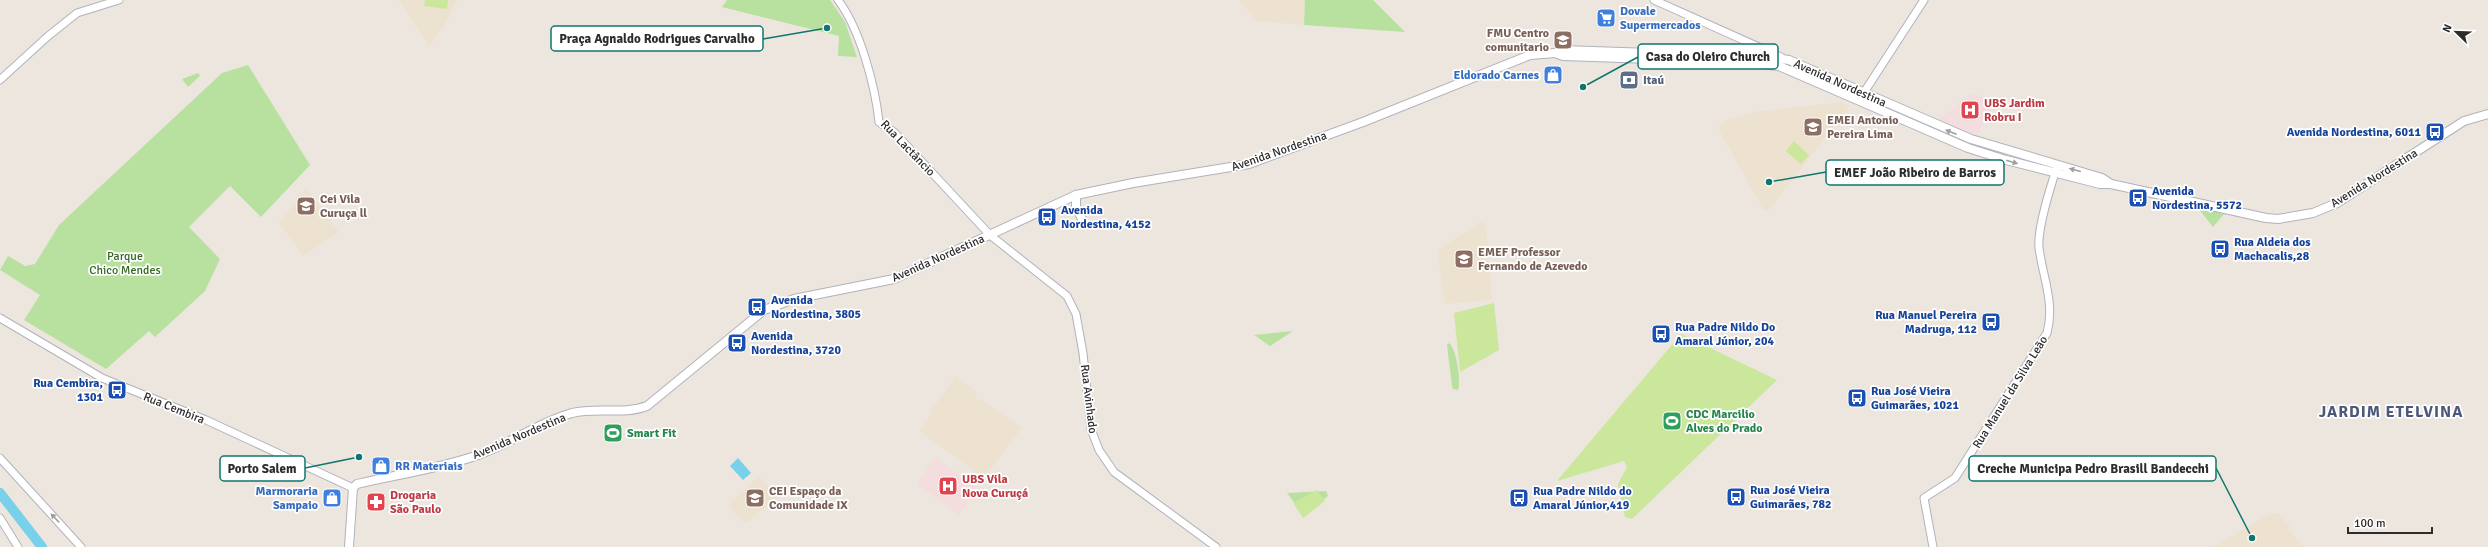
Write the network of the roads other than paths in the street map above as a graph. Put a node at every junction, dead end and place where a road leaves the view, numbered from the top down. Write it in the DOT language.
graph roads {
  1 [pos="119,0"];
  2 [pos="838,0"];
  3 [pos="1654,0"];
  4 [pos="1924,0"];
  5 [pos="1748,43"];
  6 [pos="1751,60"];
  7 [pos="1789,60"];
  8 [pos="0,80"];
  9 [pos="1864,93"];
  10 [pos="1858,101"];
  11 [pos="2488,114"];
  12 [pos="2056,170"];
  13 [pos="1076,195"];
  14 [pos="1082,219"];
  15 [pos="990,235"];
  16 [pos="0,318"];
  17 [pos="0,458"];
  18 [pos="353,488"];
  19 [pos="0,518"];
  20 [pos="18,547"];
  21 [pos="81,547"];
  22 [pos="349,547"];
  23 [pos="1216,547"];
  24 [pos="1932,547"];
  1 -- 8 [label="street"];
  2 -- 15 [label="street, Rua Lactâncio"];
  3 -- 5 [label="street"];
  4 -- 9 [label="street"];
  5 -- 6 [label="street"];
  5 -- 7 [label="street"];
  6 -- 7 [label="main road, Avenida Nordestina"];
  6 -- 10 [label="main road, Avenida Nordestina"];
  6 -- 13 [label="main road, Avenida Nordestina"];
  7 -- 9 [label="main road, Avenida Nordestina"];
  9 -- 10 [label="street"];
  12 -- 9 [label="main road, Avenida Nordestina, one-way"];
  10 -- 12 [label="main road, Avenida Nordestina, one-way"];
  11 -- 12 [label="main road, Avenida Nordestina"];
  12 -- 24 [label="street, Rua Manuel da Silva Leão"];
  13 -- 14 [label="main road"];
  13 -- 15 [label="main road, Avenida Nordestina"];
  15 -- 18 [label="main road, Avenida Nordestina"];
  15 -- 23 [label="street, Rua Avinhado"];
  16 -- 18 [label="street, Rua Cembira"];
  21 -- 17 [label="street, one-way"];
  18 -- 22 [label="main road"];
  19 -- 20 [label="street"];
}
